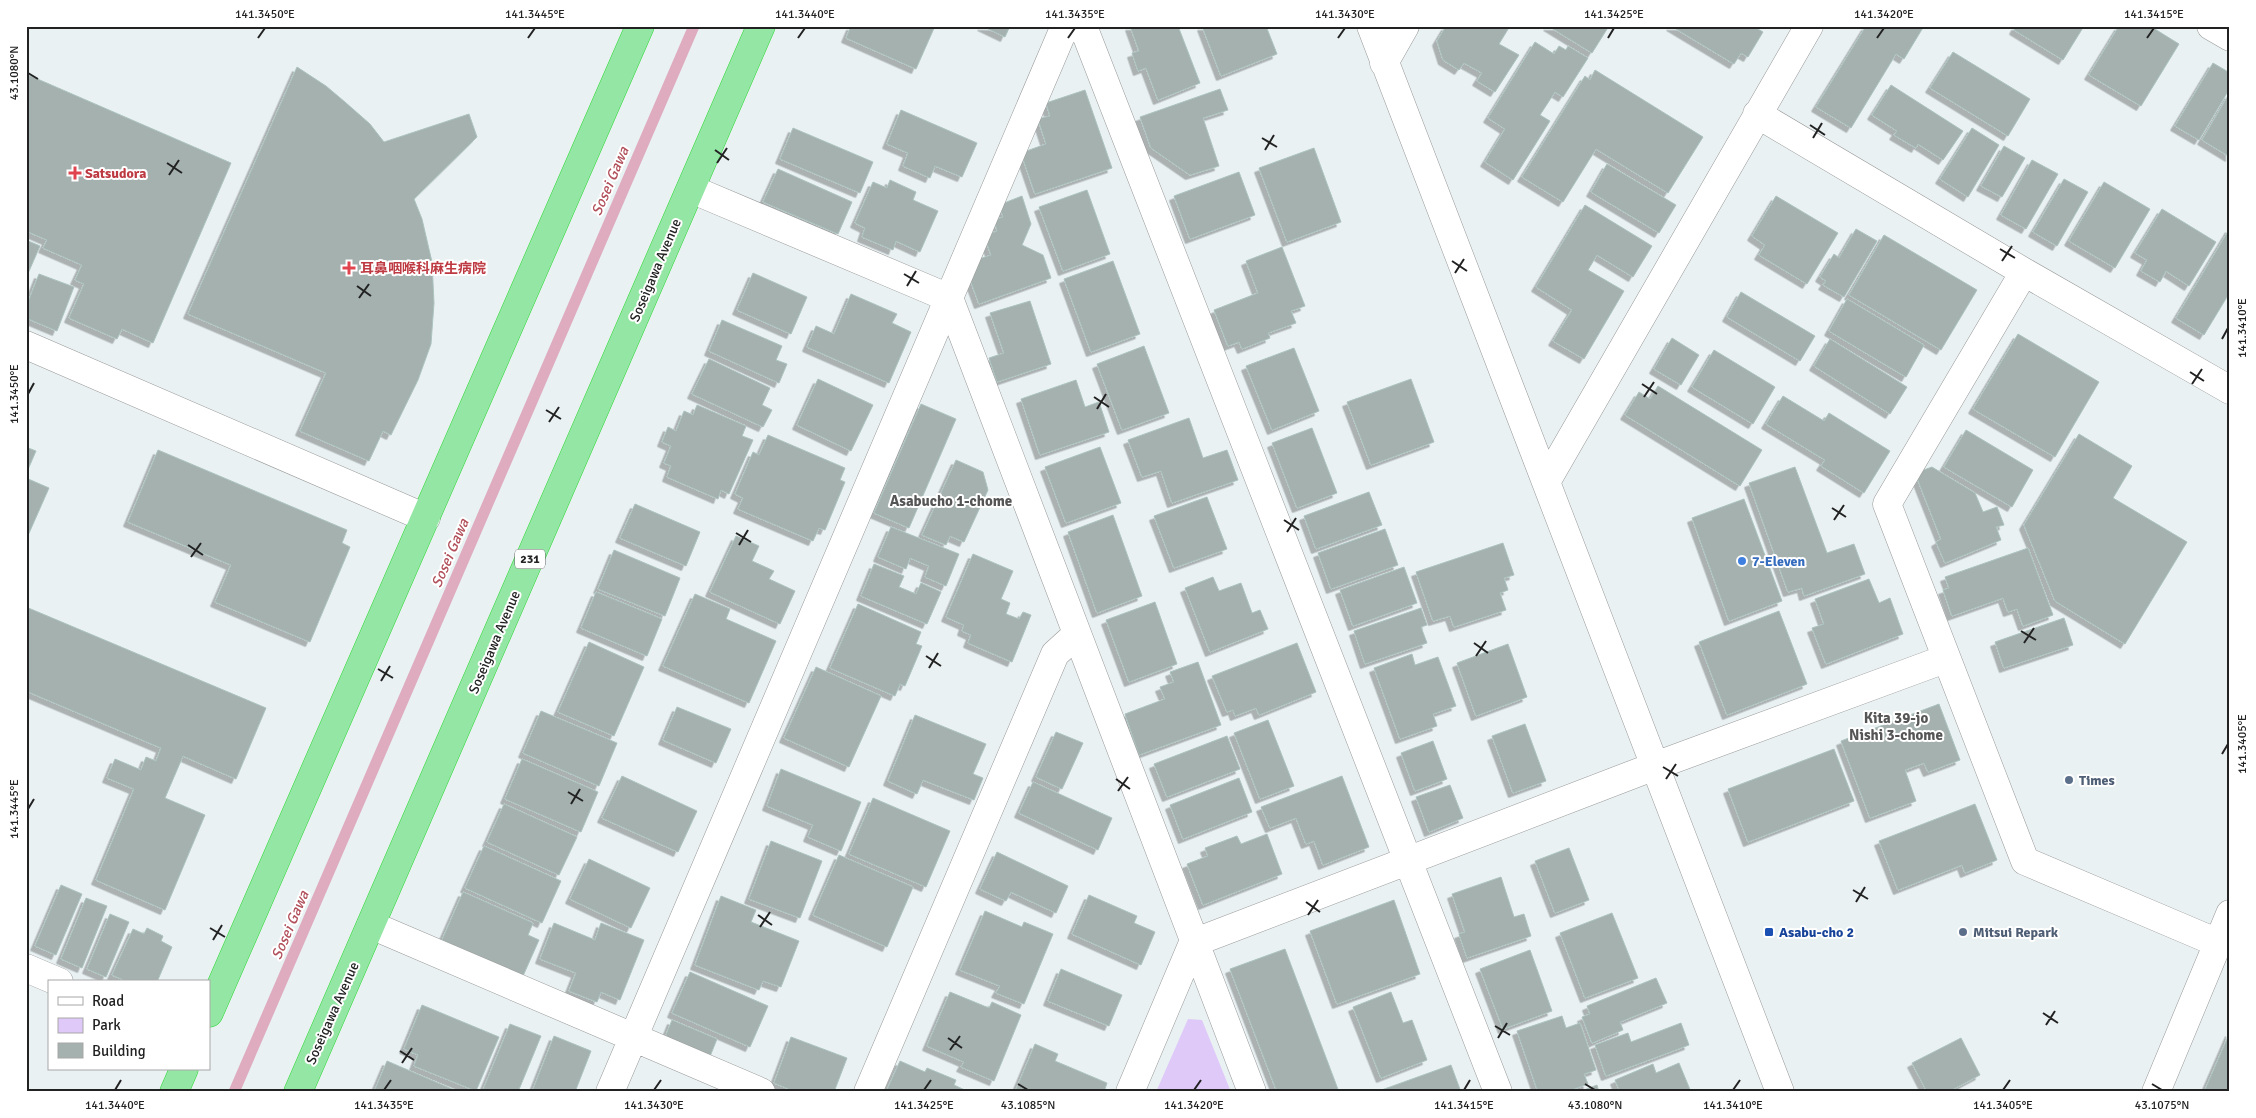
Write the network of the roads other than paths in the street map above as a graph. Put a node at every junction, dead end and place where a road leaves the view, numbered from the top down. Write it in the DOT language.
graph roads {
  1 [pos="640,26"];
  2 [pos="761,26"];
  3 [pos="1065,26"];
  4 [pos="1076,26"];
  5 [pos="1371,26"];
  6 [pos="1405,26"];
  7 [pos="1809,26"];
  8 [pos="2211,26"];
  9 [pos="2230,38"];
  10 [pos="1384,62"];
  11 [pos="1757,114"];
  12 [pos="690,189"];
  13 [pos="2024,272"];
  14 [pos="949,298"];
  15 [pos="26,345"];
  16 [pos="2230,390"];
  17 [pos="1546,482"];
  18 [pos="426,518"];
  19 [pos="1077,634"];
  20 [pos="1945,659"];
  21 [pos="1655,766"];
  22 [pos="1409,860"];
  23 [pos="2230,914"];
  24 [pos="371,925"];
  25 [pos="1194,943"];
  26 [pos="2218,943"];
  27 [pos="26,968"];
  28 [pos="54,980"];
  29 [pos="210,1011"];
  30 [pos="634,1038"];
  31 [pos="184,1070"];
  32 [pos="174,1092"];
  33 [pos="298,1092"];
  34 [pos="610,1092"];
  35 [pos="761,1092"];
  36 [pos="868,1092"];
  37 [pos="1130,1092"];
  38 [pos="1252,1092"];
  39 [pos="1498,1092"];
  40 [pos="1780,1092"];
  41 [pos="2156,1092"];
  1 -- 18 [label="highway"];
  2 -- 12 [label="highway, Soseigawa Avenue / 231"];
  3 -- 14 [label="street"];
  4 -- 22 [label="street"];
  5 -- 10 [label="street"];
  6 -- 10 [label="street"];
  7 -- 11 [label="street"];
  8 -- 9 [label="street"];
  10 -- 17 [label="street"];
  11 -- 13 [label="street"];
  11 -- 17 [label="street"];
  12 -- 14 [label="street"];
  12 -- 24 [label="highway, Soseigawa Avenue / 231"];
  13 -- 16 [label="street"];
  13 -- 20 [label="street"];
  14 -- 19 [label="street"];
  14 -- 30 [label="street"];
  15 -- 18 [label="street"];
  17 -- 21 [label="street"];
  18 -- 29 [label="highway"];
  19 -- 25 [label="street"];
  19 -- 36 [label="street"];
  20 -- 21 [label="street"];
  20 -- 26 [label="street"];
  21 -- 22 [label="street"];
  21 -- 40 [label="street"];
  22 -- 25 [label="street"];
  22 -- 39 [label="street"];
  23 -- 26 [label="street"];
  24 -- 30 [label="street"];
  24 -- 33 [label="highway, Soseigawa Avenue / 231"];
  25 -- 37 [label="street"];
  25 -- 38 [label="street"];
  26 -- 41 [label="street"];
  27 -- 28 [label="street"];
  30 -- 34 [label="street"];
  30 -- 35 [label="street"];
  31 -- 32 [label="highway"];
}
